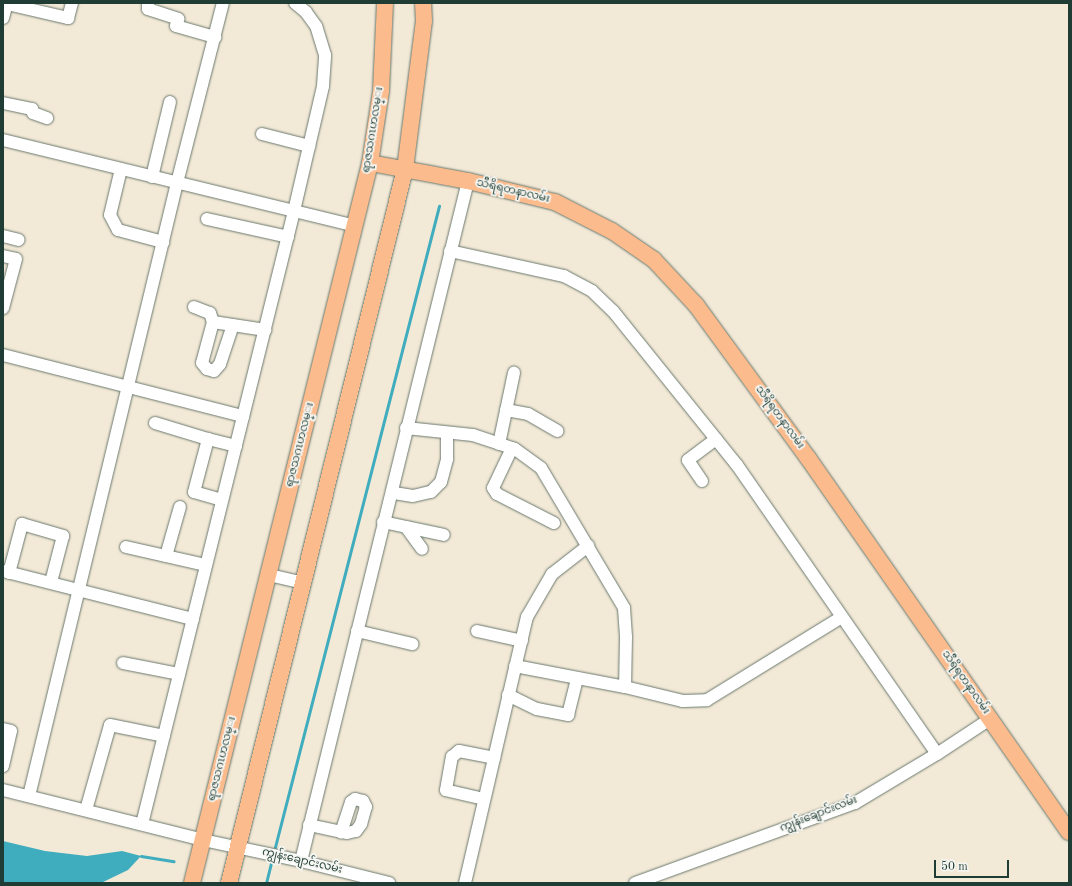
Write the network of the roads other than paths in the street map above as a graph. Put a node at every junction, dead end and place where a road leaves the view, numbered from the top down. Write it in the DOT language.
graph roads {
  1 [pos="7,3"];
  2 [pos="72,3"];
  3 [pos="148,3"];
  4 [pos="224,3"];
  5 [pos="295,3"];
  6 [pos="385,3"];
  7 [pos="423,3"];
  8 [pos="3,18"];
  9 [pos="215,37"];
  10 [pos="170,102"];
  11 [pos="3,103"];
  12 [pos="47,118"];
  13 [pos="262,134"];
  14 [pos="3,140"];
  15 [pos="309,146"];
  16 [pos="370,163"];
  17 [pos="120,169"];
  18 [pos="405,169"];
  19 [pos="152,177"];
  20 [pos="468,181"];
  21 [pos="177,183"];
  22 [pos="294,211"];
  23 [pos="207,219"];
  24 [pos="355,226"];
  25 [pos="3,236"];
  26 [pos="288,237"];
  27 [pos="19,240"];
  28 [pos="162,242"];
  29 [pos="450,251"];
  30 [pos="3,256"];
  31 [pos="194,307"];
  32 [pos="3,308"];
  33 [pos="213,322"];
  34 [pos="233,325"];
  35 [pos="264,330"];
  36 [pos="3,355"];
  37 [pos="514,373"];
  38 [pos="128,387"];
  39 [pos="506,410"];
  40 [pos="243,416"];
  41 [pos="156,423"];
  42 [pos="406,428"];
  43 [pos="558,431"];
  44 [pos="447,432"];
  45 [pos="716,438"];
  46 [pos="208,439"];
  47 [pos="499,444"];
  48 [pos="236,446"];
  49 [pos="512,448"];
  50 [pos="702,481"];
  51 [pos="394,493"];
  52 [pos="222,500"];
  53 [pos="180,506"];
  54 [pos="384,522"];
  55 [pos="554,523"];
  56 [pos="406,527"];
  57 [pos="444,535"];
  58 [pos="588,546"];
  59 [pos="126,547"];
  60 [pos="422,549"];
  61 [pos="166,556"];
  62 [pos="206,565"];
  63 [pos="6,572"];
  64 [pos="269,575"];
  65 [pos="51,582"];
  66 [pos="304,583"];
  67 [pos="78,590"];
  68 [pos="842,617"];
  69 [pos="193,619"];
  70 [pos="357,631"];
  71 [pos="477,631"];
  72 [pos="522,641"];
  73 [pos="412,644"];
  74 [pos="123,663"];
  75 [pos="515,666"];
  76 [pos="179,674"];
  77 [pos="577,678"];
  78 [pos="625,687"];
  79 [pos="508,695"];
  80 [pos="990,719"];
  81 [pos="3,729"];
  82 [pos="164,736"];
  83 [pos="937,754"];
  84 [pos="494,758"];
  85 [pos="3,766"];
  86 [pos="3,790"];
  87 [pos="28,796"];
  88 [pos="484,799"];
  89 [pos="86,810"];
  90 [pos="142,824"];
  91 [pos="309,825"];
  92 [pos="341,832"];
  93 [pos="1069,832"];
  94 [pos="202,840"];
  95 [pos="238,848"];
  96 [pos="301,861"];
  97 [pos="192,883"];
  98 [pos="229,883"];
  99 [pos="389,883"];
  100 [pos="465,883"];
  101 [pos="634,883"];
  1 -- 2 [label="street"];
  1 -- 8 [label="street"];
  3 -- 9 [label="street"];
  4 -- 9 [label="street"];
  5 -- 15 [label="street"];
  6 -- 16 [label="main road, ရာဇသဂၤဟလမ္း"];
  7 -- 18 [label="main road"];
  9 -- 21 [label="street"];
  10 -- 19 [label="street"];
  11 -- 12 [label="street"];
  13 -- 15 [label="street"];
  14 -- 17 [label="street"];
  15 -- 22 [label="street"];
  16 -- 18 [label="main road, သီရိရတနာလမ်း"];
  16 -- 24 [label="main road, ရာဇသဂၤဟလမ္း"];
  17 -- 19 [label="street"];
  17 -- 28 [label="street"];
  18 -- 20 [label="main road, သီရိရတနာလမ်း"];
  18 -- 66 [label="main road"];
  19 -- 21 [label="street"];
  20 -- 29 [label="street"];
  20 -- 80 [label="main road, သီရိရတနာလမ်း"];
  21 -- 22 [label="street"];
  21 -- 28 [label="street"];
  22 -- 24 [label="street"];
  22 -- 26 [label="street"];
  23 -- 26 [label="street"];
  24 -- 64 [label="main road, ရာဇသဂၤဟလမ္း"];
  25 -- 27 [label="street"];
  26 -- 35 [label="street"];
  28 -- 38 [label="street"];
  29 -- 42 [label="street"];
  29 -- 45 [label="street"];
  30 -- 32 [label="street"];
  31 -- 33 [label="street"];
  33 -- 34 [label="street"];
  33 -- 34 [label="street"];
  34 -- 35 [label="street"];
  35 -- 40 [label="street"];
  36 -- 38 [label="street"];
  37 -- 39 [label="street"];
  38 -- 40 [label="street"];
  38 -- 67 [label="street"];
  39 -- 43 [label="street"];
  39 -- 47 [label="street"];
  40 -- 48 [label="street"];
  41 -- 46 [label="street"];
  42 -- 44 [label="street"];
  42 -- 54 [label="street"];
  44 -- 47 [label="street"];
  44 -- 51 [label="street"];
  45 -- 50 [label="street"];
  45 -- 68 [label="street"];
  46 -- 48 [label="street"];
  46 -- 52 [label="street"];
  47 -- 49 [label="street"];
  48 -- 52 [label="street"];
  49 -- 55 [label="street"];
  49 -- 58 [label="street"];
  52 -- 62 [label="street"];
  53 -- 61 [label="street"];
  54 -- 56 [label="street"];
  54 -- 70 [label="street"];
  56 -- 57 [label="street"];
  56 -- 60 [label="street"];
  58 -- 72 [label="street"];
  58 -- 78 [label="street"];
  59 -- 61 [label="street"];
  61 -- 62 [label="street"];
  62 -- 69 [label="street"];
  63 -- 65 [label="street"];
  63 -- 65 [label="street"];
  64 -- 66 [label="street"];
  64 -- 94 [label="main road, ရာဇသဂၤဟလမ္း"];
  65 -- 67 [label="street"];
  66 -- 95 [label="main road"];
  67 -- 69 [label="street"];
  67 -- 87 [label="street"];
  68 -- 78 [label="street"];
  68 -- 83 [label="street"];
  69 -- 76 [label="street"];
  70 -- 73 [label="street"];
  70 -- 91 [label="street"];
  71 -- 72 [label="street"];
  72 -- 75 [label="street"];
  74 -- 76 [label="street"];
  75 -- 77 [label="street"];
  75 -- 79 [label="street"];
  76 -- 82 [label="street"];
  77 -- 78 [label="street"];
  77 -- 79 [label="street"];
  79 -- 84 [label="street"];
  80 -- 83 [label="street, ကျွန်းချောင်းလမ်း"];
  80 -- 93 [label="main road, သီရိရတနာလမ်း"];
  81 -- 85 [label="street"];
  82 -- 89 [label="street"];
  82 -- 90 [label="street"];
  83 -- 101 [label="street, ကျွန်းချောင်းလမ်း"];
  84 -- 88 [label="street"];
  84 -- 88 [label="street"];
  86 -- 87 [label="street, ကျွန်းချောင်းလမ်း"];
  87 -- 89 [label="street, ကျွန်းချောင်းလမ်း"];
  88 -- 100 [label="street"];
  89 -- 90 [label="street, ကျွန်းချောင်းလမ်း"];
  90 -- 94 [label="street, ကျွန်းချောင်းလမ်း"];
  91 -- 92 [label="street"];
  91 -- 96 [label="street"];
  94 -- 95 [label="street, ကျွန်းချောင်းလမ်း"];
  94 -- 97 [label="main road, ရာဇသဂၤဟလမ္း"];
  95 -- 96 [label="street, ကျွန်းချောင်းလမ်း"];
  95 -- 98 [label="main road"];
  96 -- 99 [label="street, ကျွန်းချောင်းလမ်း"];
}
